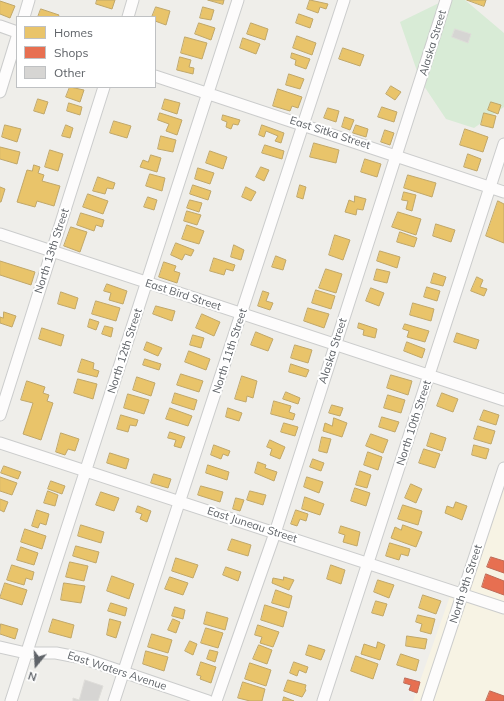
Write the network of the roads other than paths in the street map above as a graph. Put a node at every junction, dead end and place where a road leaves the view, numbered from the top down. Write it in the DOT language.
graph roads {
  1 [pos="29,0"];
  2 [pos="133,0"];
  3 [pos="238,0"];
  4 [pos="344,0"];
  5 [pos="446,0"];
  6 [pos="24,16"];
  7 [pos="128,16"];
  8 [pos="0,26"];
  9 [pos="16,32"];
  10 [pos="16,40"];
  11 [pos="156,76"];
  12 [pos="104,88"];
  13 [pos="0,92"];
  14 [pos="208,92"];
  15 [pos="303,125"];
  16 [pos="504,144"];
  17 [pos="397,156"];
  18 [pos="490,187"];
  19 [pos="504,192"];
  20 [pos="0,234"];
  21 [pos="52,250"];
  22 [pos="147,283"];
  23 [pos="242,314"];
  24 [pos="335,345"];
  25 [pos="429,376"];
  26 [pos="504,400"];
  27 [pos="0,415"];
  28 [pos="0,443"];
  29 [pos="504,468"];
  30 [pos="86,470"];
  31 [pos="181,502"];
  32 [pos="274,533"];
  33 [pos="368,563"];
  34 [pos="462,595"];
  35 [pos="504,608"];
  36 [pos="0,647"];
  37 [pos="26,653"];
  38 [pos="124,672"];
  39 [pos="10,701"];
  40 [pos="114,701"];
  41 [pos="208,701"];
  42 [pos="216,701"];
  43 [pos="323,701"];
  44 [pos="427,701"];
  1 -- 6 [label="street"];
  2 -- 7 [label="street"];
  3 -- 14 [label="street, North 12th Street"];
  4 -- 15 [label="street, North 11th Street"];
  5 -- 17 [label="street, Alaska Street"];
  8 -- 9 [label="street"];
  10 -- 13 [label="street"];
  11 -- 14 [label="street, East Sitka Street"];
  12 -- 21 [label="street, North 13th Street"];
  14 -- 15 [label="street, East Sitka Street"];
  14 -- 22 [label="street, North 12th Street"];
  15 -- 17 [label="street, East Sitka Street"];
  15 -- 23 [label="street, North 11th Street"];
  16 -- 18 [label="street, North 10th Street"];
  17 -- 18 [label="street, East Sitka Street"];
  17 -- 24 [label="street, Alaska Street"];
  18 -- 19 [label="street, East Sitka Street"];
  18 -- 25 [label="street, North 10th Street"];
  20 -- 21 [label="street, East Bird Street"];
  21 -- 22 [label="street, East Bird Street"];
  21 -- 27 [label="street, North 13th Street"];
  22 -- 23 [label="street, East Bird Street"];
  22 -- 30 [label="street, North 12th Street"];
  23 -- 24 [label="street, East Bird Street"];
  23 -- 31 [label="street, North 11th Street"];
  24 -- 25 [label="street, East Bird Street"];
  24 -- 32 [label="street, Alaska Street"];
  25 -- 26 [label="street, East Bird Street"];
  25 -- 33 [label="street, North 10th Street"];
  28 -- 30 [label="street, East Juneau Street"];
  29 -- 34 [label="street, North 9th Street"];
  30 -- 31 [label="street, East Juneau Street"];
  30 -- 37 [label="street, North 12th Street"];
  31 -- 32 [label="street, East Juneau Street"];
  31 -- 38 [label="street, North 11th Street"];
  32 -- 33 [label="street, East Juneau Street"];
  32 -- 42 [label="street, Alaska Street"];
  33 -- 34 [label="street, East Juneau Street"];
  33 -- 43 [label="street, North 10th Street"];
  34 -- 35 [label="street, East Juneau Street"];
  34 -- 44 [label="street, North 9th Street"];
  36 -- 37 [label="street, East Waters Avenue"];
  37 -- 38 [label="street, East Waters Avenue"];
  37 -- 39 [label="street, North 12th Street"];
  38 -- 40 [label="street, North 11th Street"];
  38 -- 41 [label="street, East Waters Avenue"];
}
